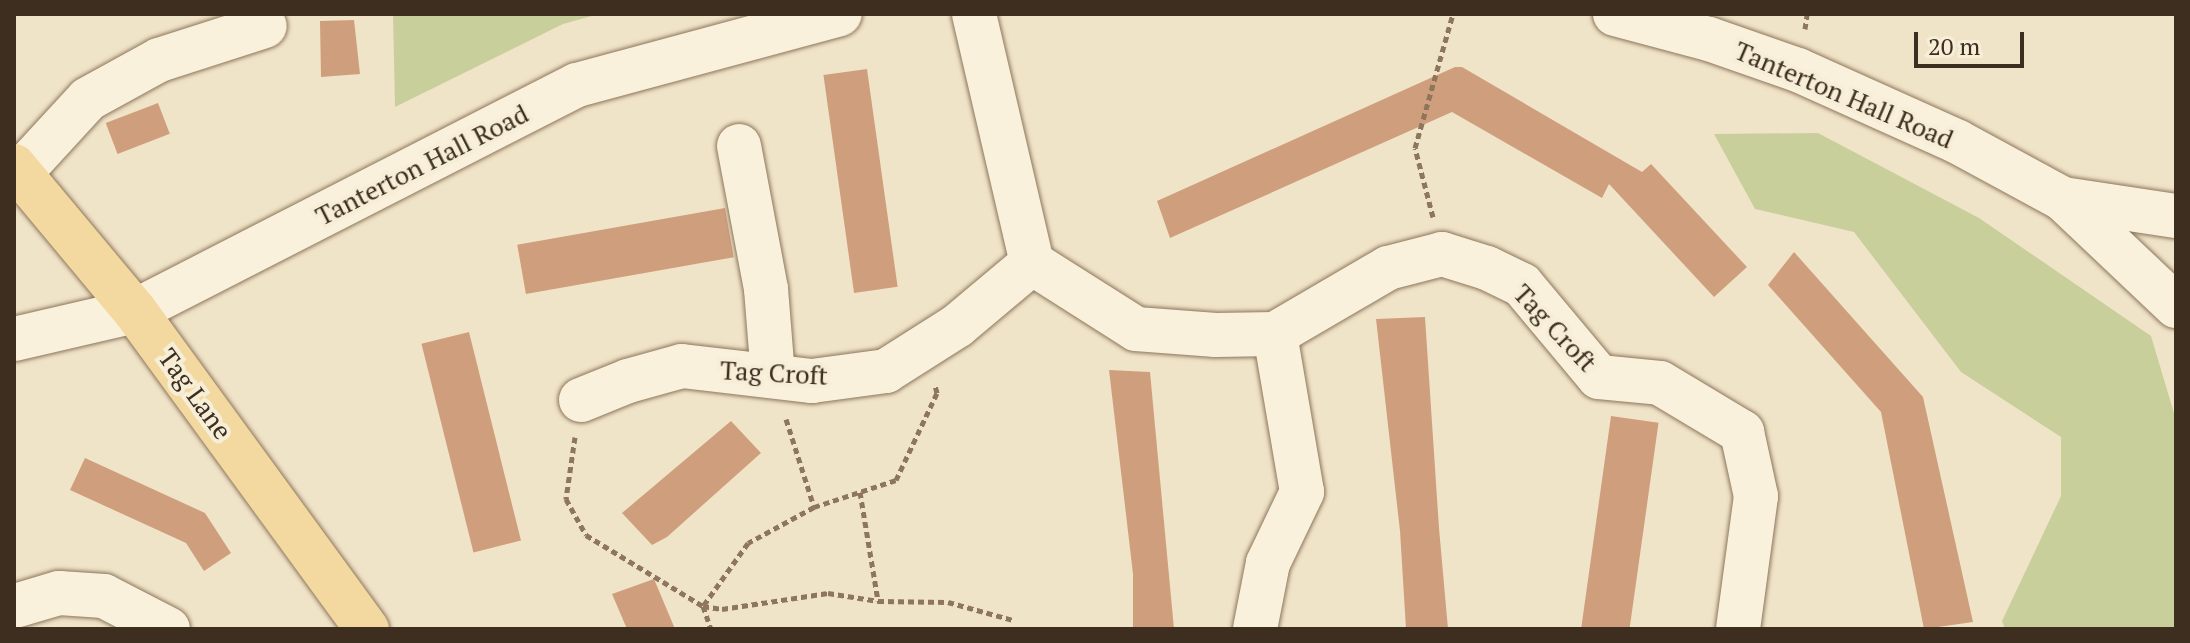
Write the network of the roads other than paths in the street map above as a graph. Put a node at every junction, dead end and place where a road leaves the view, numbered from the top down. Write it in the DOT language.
graph roads {
  1 [pos="840,14"];
  2 [pos="974,14"];
  3 [pos="1615,14"];
  4 [pos="265,26"];
  5 [pos="739,146"];
  6 [pos="17,170"];
  7 [pos="2063,199"];
  8 [pos="2176,216"];
  9 [pos="1032,263"];
  10 [pos="2176,306"];
  11 [pos="135,311"];
  12 [pos="1275,334"];
  13 [pos="14,339"];
  14 [pos="773,376"];
  15 [pos="581,400"];
  16 [pos="14,606"];
  17 [pos="28,629"];
  18 [pos="168,629"];
  19 [pos="367,629"];
  20 [pos="1255,629"];
  21 [pos="1738,629"];
  1 -- 11 [label="street, Tanterton Hall Road"];
  2 -- 9 [label="street"];
  3 -- 7 [label="street, Tanterton Hall Road"];
  4 -- 6 [label="street"];
  5 -- 14 [label="street"];
  6 -- 11 [label="main road, Tag Lane"];
  7 -- 8 [label="street, Tanterton Hall Road"];
  7 -- 10 [label="street, Tanterton Hall Road"];
  9 -- 12 [label="street"];
  9 -- 14 [label="street, Tag Croft"];
  11 -- 13 [label="street, Tanterton Hall Road"];
  11 -- 19 [label="main road, Tag Lane"];
  12 -- 20 [label="street"];
  12 -- 21 [label="street, Tag Croft"];
  14 -- 15 [label="street, Tag Croft"];
  16 -- 17 [label="street"];
  16 -- 18 [label="street"];
}
